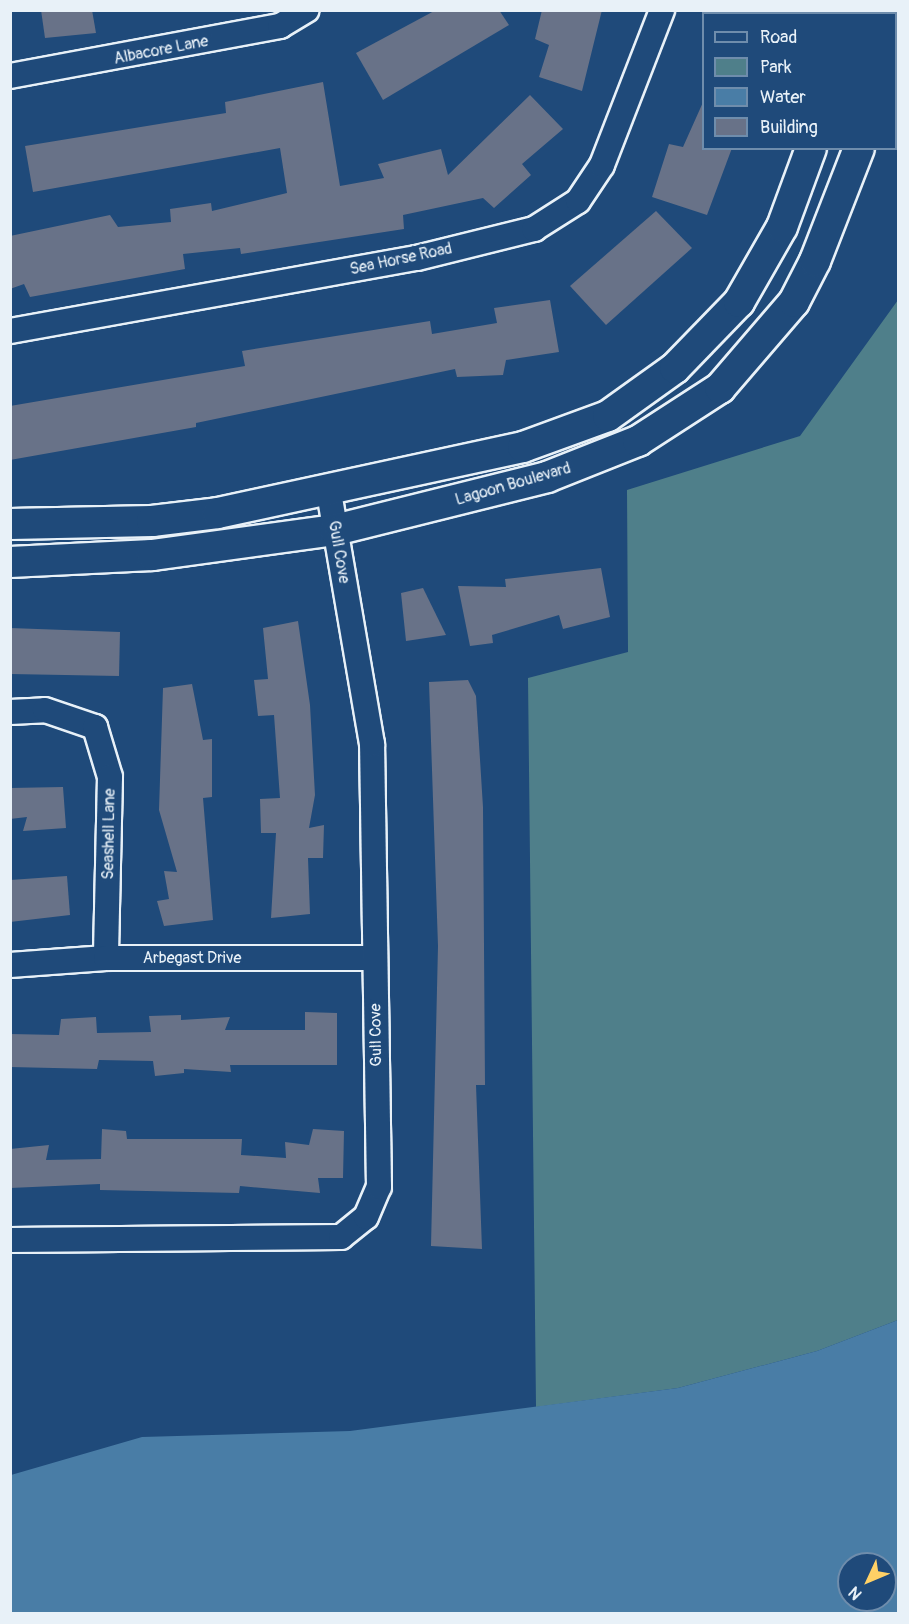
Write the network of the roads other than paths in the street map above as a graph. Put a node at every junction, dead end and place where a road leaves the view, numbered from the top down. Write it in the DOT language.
graph roads {
  1 [pos="307,10"];
  2 [pos="662,10"];
  3 [pos="10,76"];
  4 [pos="811,150"];
  5 [pos="858,150"];
  6 [pos="10,331"];
  7 [pos="328,492"];
  8 [pos="10,524"];
  9 [pos="335,530"];
  10 [pos="10,562"];
  11 [pos="10,712"];
  12 [pos="106,958"];
  13 [pos="374,958"];
  14 [pos="10,965"];
  15 [pos="10,1240"];
  1 -- 3 [label="street, Albacore Lane"];
  2 -- 6 [label="street, Sea Horse Road"];
  4 -- 7 [label="street, Lagoon Boulevard"];
  5 -- 9 [label="street, Lagoon Boulevard"];
  7 -- 8 [label="street, Lagoon Boulevard"];
  7 -- 9 [label="street, Gull Cove"];
  9 -- 10 [label="street, Lagoon Boulevard"];
  9 -- 13 [label="street, Gull Cove"];
  11 -- 12 [label="street, Seashell Lane"];
  12 -- 13 [label="street, Arbegast Drive"];
  12 -- 14 [label="street, Arbegast Drive"];
  13 -- 15 [label="street, Gull Cove"];
}
